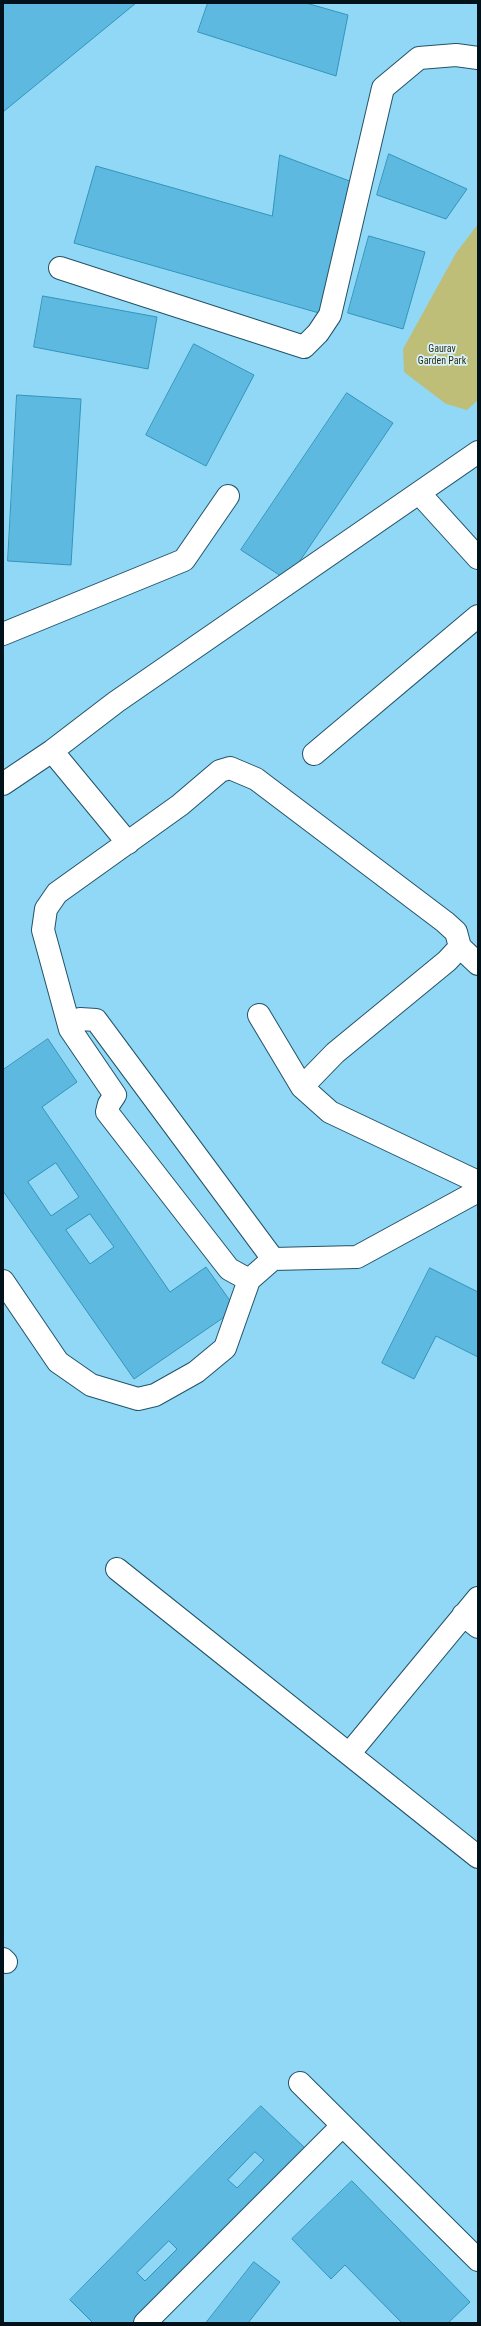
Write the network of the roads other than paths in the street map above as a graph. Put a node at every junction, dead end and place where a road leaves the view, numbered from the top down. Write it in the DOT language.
graph roads {
  1 [pos="478,58"];
  2 [pos="60,268"];
  3 [pos="478,452"];
  4 [pos="419,493"];
  5 [pos="228,496"];
  6 [pos="478,558"];
  7 [pos="478,616"];
  8 [pos="3,634"];
  9 [pos="52,751"];
  10 [pos="314,754"];
  11 [pos="3,784"];
  12 [pos="128,843"];
  13 [pos="460,947"];
  14 [pos="478,964"];
  15 [pos="259,1015"];
  16 [pos="70,1029"];
  17 [pos="302,1086"];
  18 [pos="478,1182"];
  19 [pos="478,1191"];
  20 [pos="273,1259"];
  21 [pos="249,1280"];
  22 [pos="3,1281"];
  23 [pos="117,1569"];
  24 [pos="478,1598"];
  25 [pos="471,1621"];
  26 [pos="349,1754"];
  27 [pos="478,1857"];
  28 [pos="300,2083"];
  29 [pos="342,2126"];
  30 [pos="478,2260"];
  31 [pos="146,2323"];
  1 -- 2 [label="street"];
  3 -- 4 [label="street"];
  4 -- 6 [label="street"];
  4 -- 9 [label="street"];
  5 -- 8 [label="street"];
  7 -- 10 [label="street"];
  9 -- 11 [label="street"];
  9 -- 12 [label="street"];
  12 -- 13 [label="street"];
  12 -- 16 [label="street"];
  13 -- 14 [label="street"];
  13 -- 17 [label="street"];
  15 -- 17 [label="street"];
  16 -- 20 [label="street"];
  16 -- 21 [label="street"];
  17 -- 18 [label="street"];
  19 -- 20 [label="street"];
  20 -- 21 [label="street"];
  21 -- 22 [label="street"];
  23 -- 26 [label="street"];
  24 -- 25 [label="street"];
  25 -- 26 [label="street"];
  26 -- 27 [label="street"];
  28 -- 29 [label="street"];
  29 -- 30 [label="street"];
  29 -- 31 [label="street"];
}
